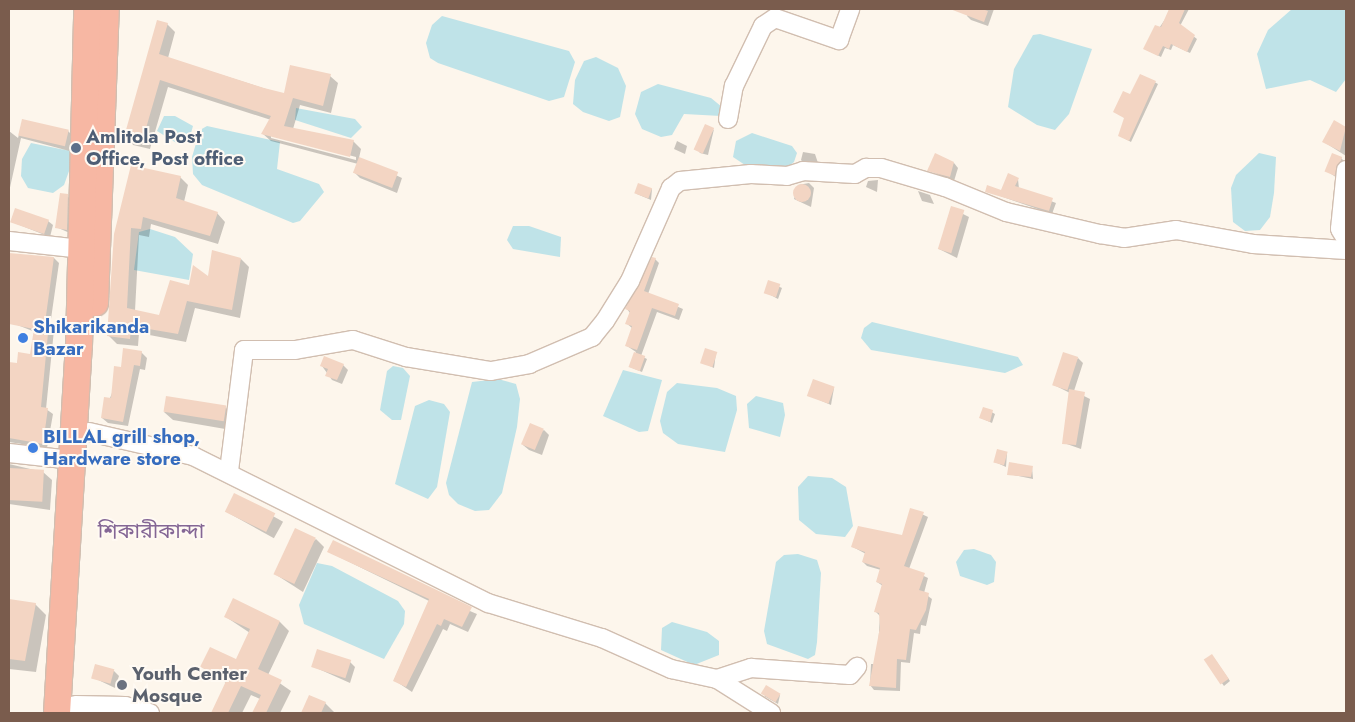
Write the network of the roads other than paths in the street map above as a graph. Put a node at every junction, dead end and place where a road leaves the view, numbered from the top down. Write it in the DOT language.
graph roads {
  1 [pos="87,9"];
  2 [pos="106,9"];
  3 [pos="850,9"];
  4 [pos="728,119"];
  5 [pos="1346,170"];
  6 [pos="1346,240"];
  7 [pos="9,241"];
  8 [pos="88,249"];
  9 [pos="1346,250"];
  10 [pos="89,432"];
  11 [pos="9,453"];
  12 [pos="71,460"];
  13 [pos="229,471"];
  14 [pos="857,667"];
  15 [pos="717,679"];
  16 [pos="69,710"];
  17 [pos="150,713"];
  18 [pos="771,713"];
  1 -- 8 [label="highway"];
  2 -- 8 [label="highway"];
  3 -- 4 [label="street"];
  5 -- 6 [label="street"];
  7 -- 8 [label="street"];
  8 -- 10 [label="highway"];
  8 -- 12 [label="highway"];
  9 -- 13 [label="street"];
  10 -- 13 [label="street"];
  10 -- 16 [label="highway"];
  11 -- 12 [label="street"];
  12 -- 16 [label="highway"];
  13 -- 15 [label="street"];
  14 -- 15 [label="street"];
  15 -- 18 [label="street"];
  16 -- 17 [label="street"];
}
